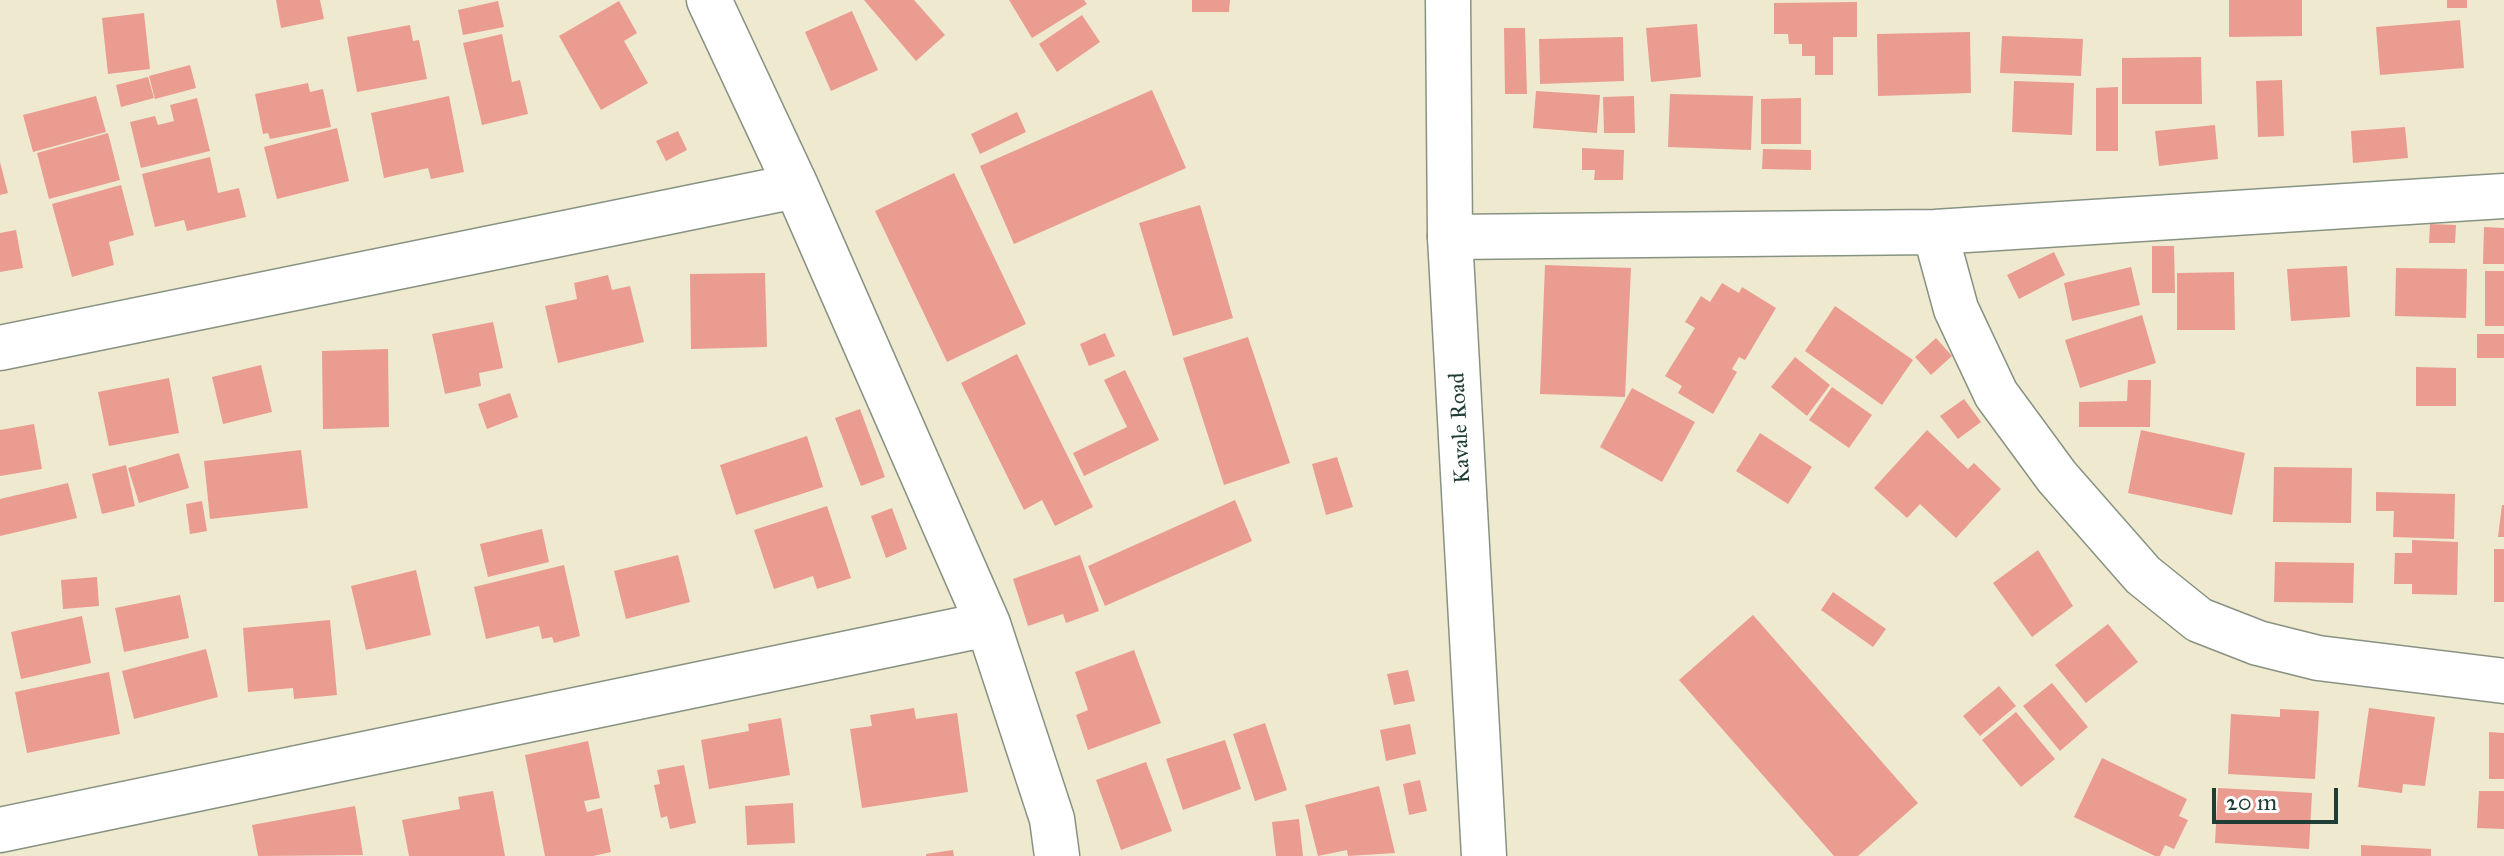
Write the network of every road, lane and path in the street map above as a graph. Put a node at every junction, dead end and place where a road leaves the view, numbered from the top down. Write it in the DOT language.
graph roads {
  1 [pos="709,0"];
  2 [pos="1448,0"];
  3 [pos="796,186"];
  4 [pos="2504,196"];
  5 [pos="1935,232"];
  6 [pos="1450,237"];
  7 [pos="0,348"];
  8 [pos="988,624"];
  9 [pos="2504,681"];
  10 [pos="0,830"];
  11 [pos="1057,856"];
  12 [pos="1484,856"];
  1 -- 3 [label="street"];
  2 -- 6 [label="street, Kavale Road"];
  3 -- 7 [label="street"];
  3 -- 8 [label="street"];
  4 -- 5 [label="street"];
  5 -- 6 [label="street"];
  5 -- 9 [label="street"];
  6 -- 12 [label="street, Kavale Road"];
  8 -- 10 [label="street"];
  8 -- 11 [label="street"];
}
